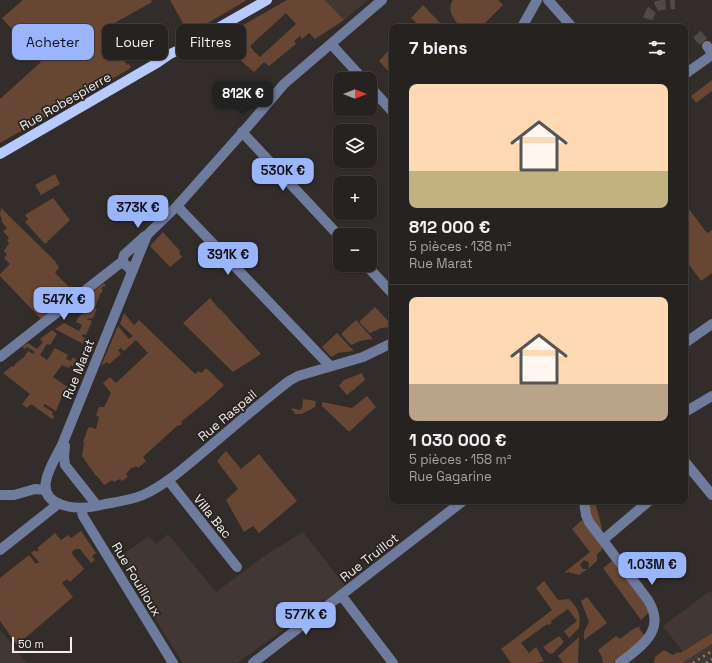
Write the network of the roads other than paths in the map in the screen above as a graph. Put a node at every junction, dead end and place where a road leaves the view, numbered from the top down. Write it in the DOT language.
graph roads {
  1 [pos="267,0"];
  2 [pos="382,0"];
  3 [pos="537,0"];
  4 [pos="548,0"];
  5 [pos="524,24"];
  6 [pos="569,24"];
  7 [pos="330,44"];
  8 [pos="710,51"];
  9 [pos="688,71"];
  10 [pos="356,72"];
  11 [pos="377,95"];
  12 [pos="389,108"];
  13 [pos="242,132"];
  14 [pos="0,154"];
  15 [pos="177,206"];
  16 [pos="333,230"];
  17 [pos="147,236"];
  18 [pos="122,263"];
  19 [pos="131,272"];
  20 [pos="372,272"];
  21 [pos="389,290"];
  22 [pos="712,324"];
  23 [pos="688,341"];
  24 [pos="389,344"];
  25 [pos="0,357"];
  26 [pos="330,366"];
  27 [pos="712,396"];
  28 [pos="688,410"];
  29 [pos="64,446"];
  30 [pos="688,469"];
  31 [pos="168,480"];
  32 [pos="45,490"];
  33 [pos="0,495"];
  34 [pos="712,495"];
  35 [pos="95,503"];
  36 [pos="58,504"];
  37 [pos="459,504"];
  38 [pos="584,504"];
  39 [pos="645,504"];
  40 [pos="81,508"];
  41 [pos="603,540"];
  42 [pos="0,550"];
  43 [pos="237,567"];
  44 [pos="341,595"];
  45 [pos="173,663"];
  46 [pos="253,663"];
  47 [pos="393,663"];
  48 [pos="620,663"];
  1 -- 14 [label="main road, Rue Robespierre"];
  2 -- 7 [label="street, Rue Marat"];
  3 -- 5 [label="street"];
  4 -- 6 [label="street"];
  7 -- 10 [label="street"];
  7 -- 13 [label="street, Rue Marat"];
  8 -- 9 [label="street"];
  11 -- 12 [label="street"];
  13 -- 15 [label="street, Rue Marat"];
  13 -- 16 [label="street"];
  15 -- 17 [label="street, Rue Marat"];
  15 -- 26 [label="street"];
  17 -- 18 [label="street, Rue Marat"];
  17 -- 19 [label="street, Rue Marat"];
  18 -- 19 [label="street"];
  18 -- 25 [label="street"];
  19 -- 32 [label="street, Rue Marat"];
  20 -- 21 [label="street"];
  22 -- 23 [label="street"];
  24 -- 26 [label="street, Rue Raspail"];
  26 -- 31 [label="street, Rue Raspail"];
  27 -- 28 [label="street"];
  29 -- 35 [label="street"];
  30 -- 34 [label="street"];
  31 -- 40 [label="street, Rue Raspail"];
  31 -- 43 [label="street, Villa Bac"];
  32 -- 33 [label="street"];
  32 -- 36 [label="street"];
  36 -- 40 [label="street, Rue Raspail"];
  36 -- 42 [label="street"];
  37 -- 44 [label="street, Rue Truillot"];
  38 -- 41 [label="street"];
  39 -- 41 [label="street"];
  40 -- 45 [label="street, Rue Fouilloux"];
  41 -- 48 [label="street"];
  44 -- 46 [label="street, Rue Truillot"];
  44 -- 47 [label="street"];
}
